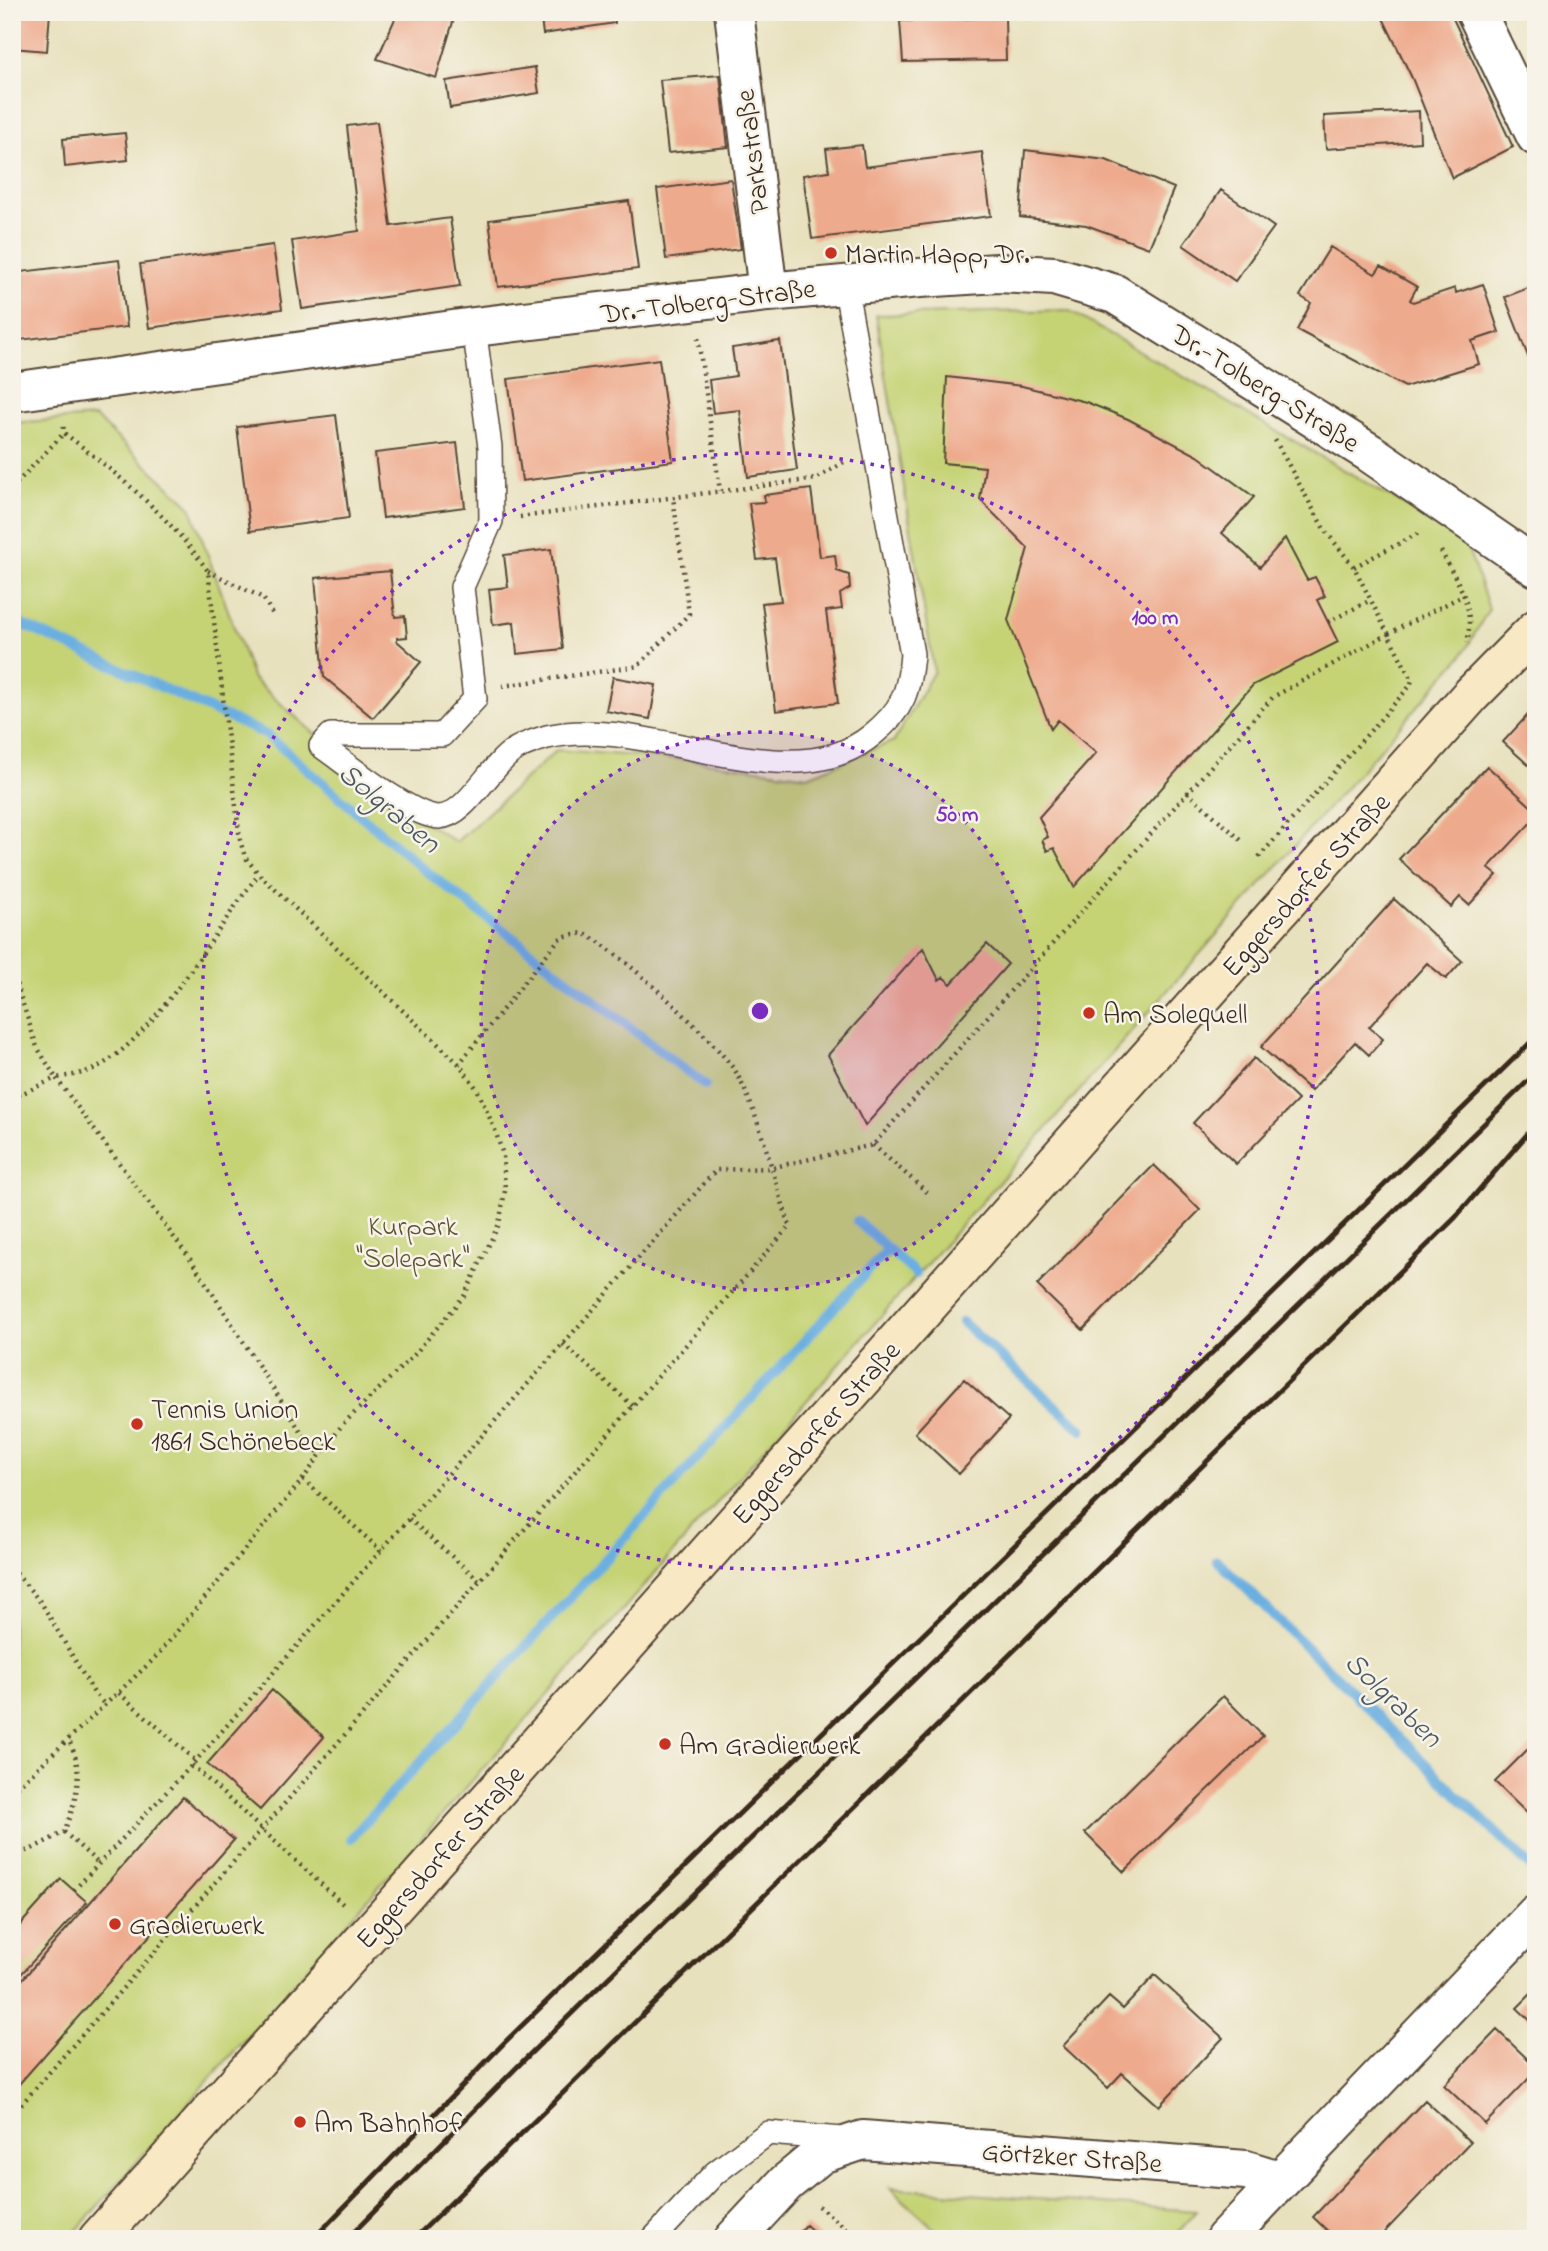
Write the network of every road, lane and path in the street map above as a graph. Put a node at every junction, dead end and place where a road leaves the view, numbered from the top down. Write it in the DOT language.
graph roads {
  1 [pos="734,12"];
  2 [pos="1476,12"];
  3 [pos="1536,136"];
  4 [pos="845,284"];
  5 [pos="768,292"];
  6 [pos="693,302"];
  7 [pos="474,327"];
  8 [pos="58,386"];
  9 [pos="12,392"];
  10 [pos="65,433"];
  11 [pos="1275,442"];
  12 [pos="872,446"];
  13 [pos="12,488"];
  14 [pos="720,491"];
  15 [pos="673,497"];
  16 [pos="491,521"];
  17 [pos="1435,539"];
  18 [pos="1406,540"];
  19 [pos="1354,567"];
  20 [pos="1536,567"];
  21 [pos="208,571"];
  22 [pos="1464,595"];
  23 [pos="1371,600"];
  24 [pos="274,616"];
  25 [pos="1328,622"];
  26 [pos="1536,629"];
  27 [pos="1388,634"];
  28 [pos="1465,651"];
  29 [pos="475,699"];
  30 [pos="1187,792"];
  31 [pos="1241,840"];
  32 [pos="1259,857"];
  33 [pos="259,874"];
  34 [pos="12,971"];
  35 [pos="459,1064"];
  36 [pos="56,1078"];
  37 [pos="12,1098"];
  38 [pos="873,1145"];
  39 [pos="770,1168"];
  40 [pos="928,1193"];
  41 [pos="563,1344"];
  42 [pos="634,1406"];
  43 [pos="321,1455"];
  44 [pos="303,1479"];
  45 [pos="409,1519"];
  46 [pos="381,1550"];
  47 [pos="12,1568"];
  48 [pos="480,1581"];
  49 [pos="119,1693"];
  50 [pos="106,1706"];
  51 [pos="69,1740"];
  52 [pos="194,1763"];
  53 [pos="12,1792"];
  54 [pos="263,1828"];
  55 [pos="65,1832"];
  56 [pos="12,1854"];
  57 [pos="98,1863"];
  58 [pos="74,1890"];
  59 [pos="1536,1914"];
  60 [pos="372,1931"];
  61 [pos="12,2115"];
  62 [pos="863,2140"];
  63 [pos="1279,2180"];
  64 [pos="786,2183"];
  65 [pos="99,2239"];
  66 [pos="653,2239"];
  67 [pos="734,2239"];
  68 [pos="860,2239"];
  69 [pos="1225,2239"];
  1 -- 5 [label="street, Parkstraße"];
  2 -- 3 [label="street"];
  4 -- 5 [label="street, Dr.-Tolberg-Straße"];
  4 -- 12 [label="lane"];
  4 -- 20 [label="street, Dr.-Tolberg-Straße"];
  5 -- 6 [label="street, Dr.-Tolberg-Straße"];
  6 -- 7 [label="street, Dr.-Tolberg-Straße"];
  6 -- 14 [label="path"];
  7 -- 8 [label="street, Dr.-Tolberg-Straße"];
  7 -- 16 [label="lane"];
  8 -- 9 [label="street, Dr.-Tolberg-Straße"];
  8 -- 10 [label="path"];
  10 -- 13 [label="path"];
  10 -- 21 [label="path"];
  11 -- 19 [label="path"];
  12 -- 14 [label="path"];
  12 -- 29 [label="lane"];
  14 -- 15 [label="path"];
  15 -- 16 [label="path"];
  15 -- 29 [label="path"];
  16 -- 29 [label="lane"];
  17 -- 22 [label="path"];
  18 -- 19 [label="path"];
  19 -- 23 [label="path"];
  21 -- 24 [label="path"];
  21 -- 33 [label="path"];
  22 -- 27 [label="path"];
  22 -- 28 [label="path"];
  23 -- 25 [label="path"];
  23 -- 27 [label="path"];
  26 -- 60 [label="street, Eggersdorfer Straße"];
  27 -- 30 [label="path"];
  27 -- 32 [label="path"];
  30 -- 31 [label="path"];
  30 -- 38 [label="path"];
  33 -- 35 [label="path"];
  33 -- 36 [label="path"];
  34 -- 36 [label="path"];
  35 -- 39 [label="path"];
  35 -- 43 [label="path"];
  36 -- 37 [label="path"];
  36 -- 43 [label="path"];
  38 -- 39 [label="path"];
  38 -- 40 [label="path"];
  39 -- 41 [label="path"];
  39 -- 42 [label="path"];
  41 -- 42 [label="path"];
  41 -- 45 [label="path"];
  42 -- 48 [label="path"];
  43 -- 44 [label="path"];
  44 -- 46 [label="path"];
  44 -- 49 [label="path"];
  45 -- 46 [label="path"];
  45 -- 48 [label="path"];
  46 -- 52 [label="path"];
  47 -- 50 [label="path"];
  48 -- 54 [label="path"];
  49 -- 50 [label="path"];
  49 -- 52 [label="path"];
  50 -- 51 [label="path"];
  51 -- 53 [label="path"];
  51 -- 55 [label="path"];
  52 -- 54 [label="path"];
  52 -- 57 [label="path"];
  54 -- 60 [label="path"];
  54 -- 61 [label="path"];
  55 -- 56 [label="path"];
  55 -- 57 [label="path"];
  57 -- 58 [label="path"];
  59 -- 63 [label="street"];
  60 -- 65 [label="street, Eggersdorfer Straße"];
  62 -- 63 [label="street, Görtzker Straße"];
  62 -- 64 [label="street"];
  62 -- 66 [label="lane"];
  63 -- 69 [label="street"];
  64 -- 67 [label="street"];
  64 -- 68 [label="path"];
}
